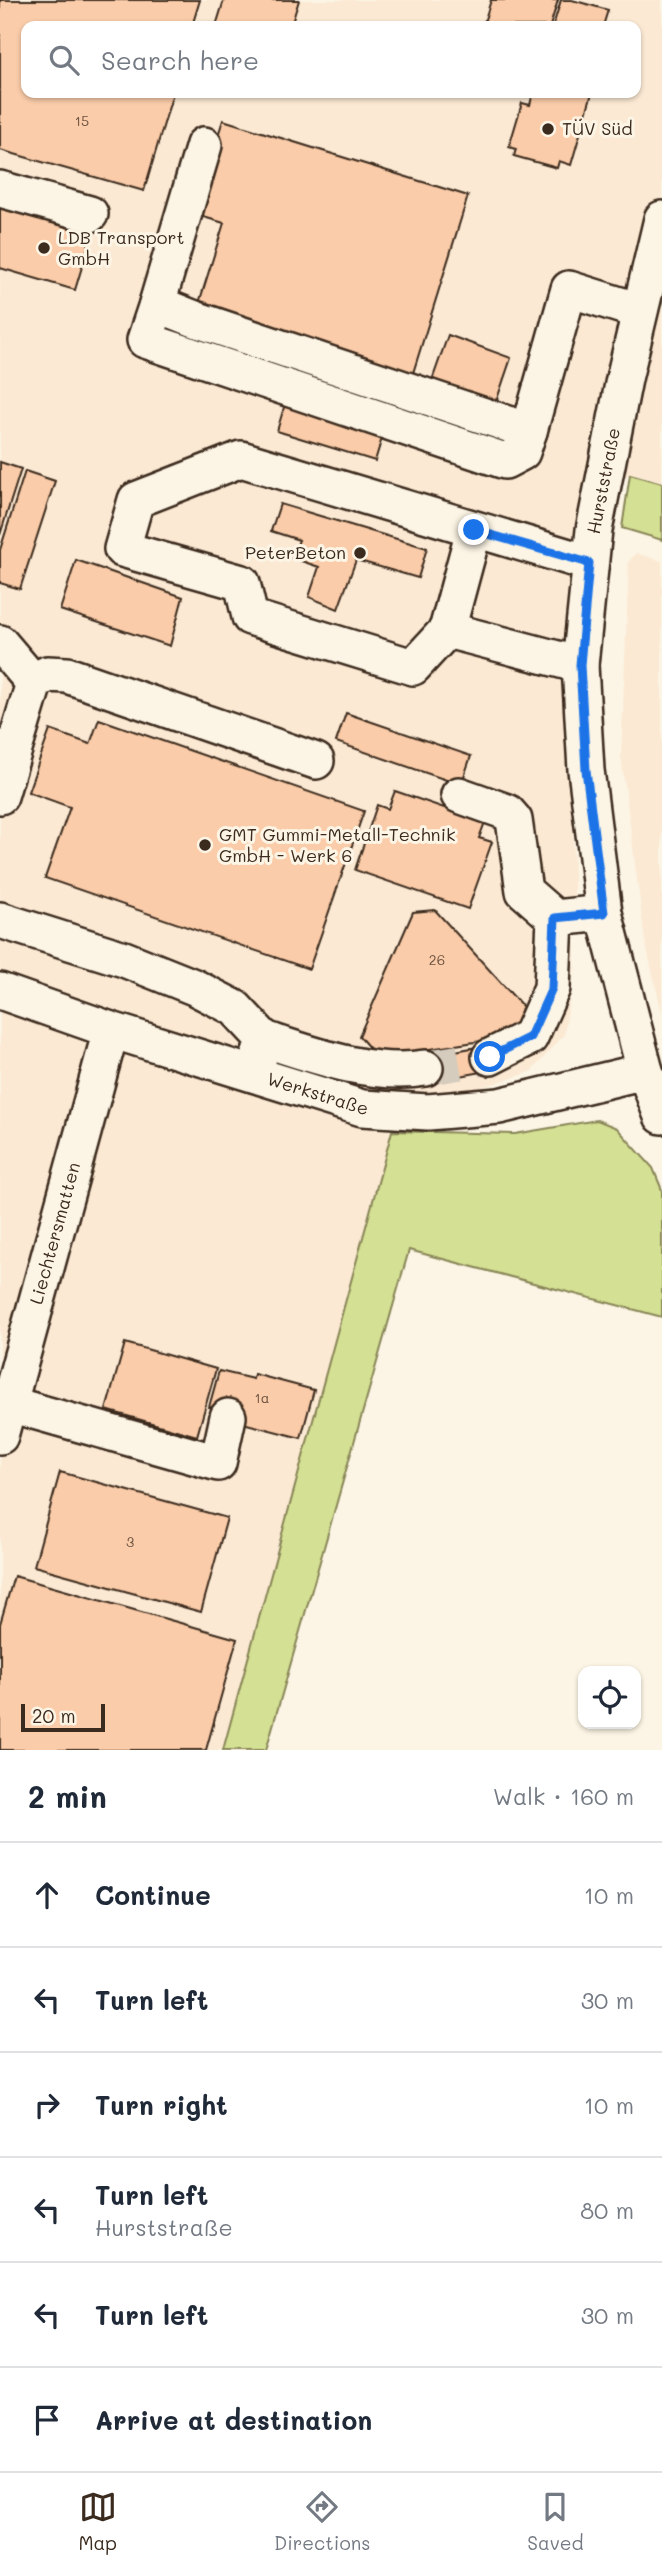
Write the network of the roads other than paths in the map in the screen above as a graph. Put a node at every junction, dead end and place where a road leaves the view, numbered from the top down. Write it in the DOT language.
graph roads {
  1 [pos="204,145"];
  2 [pos="0,189"];
  3 [pos="90,214"];
  4 [pos="662,219"];
  5 [pos="639,312"];
  6 [pos="474,530"];
  7 [pos="589,563"];
  8 [pos="447,630"];
  9 [pos="0,643"];
  10 [pos="580,665"];
  11 [pos="34,683"];
  12 [pos="316,761"];
  13 [pos="459,795"];
  14 [pos="0,796"];
  15 [pos="604,913"];
  16 [pos="555,918"];
  17 [pos="0,920"];
  18 [pos="0,991"];
  19 [pos="111,1030"];
  20 [pos="264,1040"];
  21 [pos="490,1057"];
  22 [pos="425,1068"];
  23 [pos="645,1071"];
  24 [pos="254,1074"];
  25 [pos="662,1116"];
  26 [pos="12,1339"];
  27 [pos="229,1417"];
  28 [pos="4,1420"];
  1 -- 5 [label="street"];
  2 -- 3 [label="street"];
  4 -- 5 [label="street, Hurststraße"];
  5 -- 7 [label="street, Hurststraße"];
  6 -- 7 [label="street"];
  6 -- 8 [label="street"];
  6 -- 8 [label="street"];
  7 -- 10 [label="street, Hurststraße"];
  8 -- 10 [label="street"];
  9 -- 11 [label="street"];
  10 -- 15 [label="street, Hurststraße"];
  11 -- 12 [label="street"];
  11 -- 14 [label="street"];
  13 -- 16 [label="street"];
  15 -- 16 [label="street"];
  15 -- 23 [label="street, Hurststraße"];
  16 -- 21 [label="street"];
  17 -- 20 [label="street"];
  18 -- 19 [label="street, Werkstraße"];
  19 -- 24 [label="street, Werkstraße"];
  19 -- 26 [label="street, Liechtersmatten"];
  20 -- 22 [label="street"];
  20 -- 24 [label="street"];
  23 -- 24 [label="street, Werkstraße"];
  23 -- 25 [label="street, Hurststraße"];
  26 -- 28 [label="street, Liechtersmatten"];
  27 -- 28 [label="street"];
}
